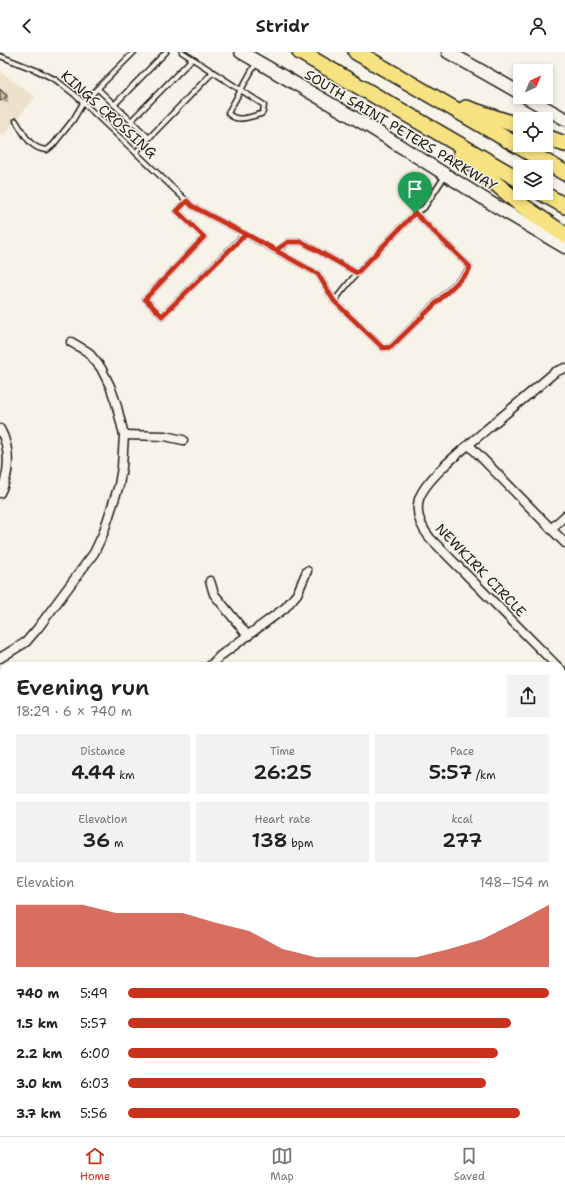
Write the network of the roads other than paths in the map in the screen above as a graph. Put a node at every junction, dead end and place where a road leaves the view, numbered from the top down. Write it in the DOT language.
graph roads {
  1 [pos="134,52"];
  2 [pos="166,52"];
  3 [pos="182,52"];
  4 [pos="241,52"];
  5 [pos="300,52"];
  6 [pos="356,52"];
  7 [pos="448,52"];
  8 [pos="0,56"];
  9 [pos="192,59"];
  10 [pos="257,61"];
  11 [pos="213,72"];
  12 [pos="98,89"];
  13 [pos="513,90"];
  14 [pos="241,91"];
  15 [pos="438,99"];
  16 [pos="83,103"];
  17 [pos="538,104"];
  18 [pos="114,105"];
  19 [pos="565,120"];
  20 [pos="16,121"];
  21 [pos="131,121"];
  22 [pos="513,124"];
  23 [pos="428,126"];
  24 [pos="149,138"];
  25 [pos="553,139"];
  26 [pos="565,144"];
  27 [pos="136,152"];
  28 [pos="565,173"];
  29 [pos="446,174"];
  30 [pos="513,176"];
  31 [pos="553,199"];
  32 [pos="187,201"];
  33 [pos="565,206"];
  34 [pos="415,213"];
  35 [pos="246,234"];
  36 [pos="565,235"];
  37 [pos="565,247"];
  38 [pos="276,250"];
  39 [pos="357,273"];
  40 [pos="334,301"];
  41 [pos="71,342"];
  42 [pos="565,368"];
  43 [pos="0,429"];
  44 [pos="124,435"];
  45 [pos="183,440"];
  46 [pos="469,445"];
  47 [pos="0,494"];
  48 [pos="565,516"];
  49 [pos="551,529"];
  50 [pos="565,543"];
  51 [pos="307,571"];
  52 [pos="210,581"];
  53 [pos="248,636"];
  54 [pos="0,658"];
  55 [pos="214,662"];
  56 [pos="553,662"];
  1 -- 12 [label="lane"];
  2 -- 18 [label="lane"];
  3 -- 9 [label="lane"];
  4 -- 10 [label="main road, SOUTH SAINT PETERS PARKWAY"];
  5 -- 23 [label="highway"];
  6 -- 15 [label="highway"];
  7 -- 13 [label="main road"];
  8 -- 16 [label="lane, KINGS CROSSING"];
  9 -- 11 [label="lane"];
  9 -- 21 [label="lane"];
  10 -- 14 [label="lane"];
  10 -- 29 [label="main road, SOUTH SAINT PETERS PARKWAY"];
  11 -- 14 [label="lane"];
  11 -- 24 [label="lane"];
  12 -- 16 [label="lane"];
  12 -- 18 [label="lane"];
  14 -- 14 [label="lane"];
  15 -- 22 [label="highway"];
  15 -- 28 [label="highway"];
  16 -- 20 [label="lane"];
  16 -- 27 [label="lane, KINGS CROSSING"];
  17 -- 19 [label="main road"];
  18 -- 21 [label="lane"];
  21 -- 24 [label="lane"];
  23 -- 30 [label="highway"];
  23 -- 36 [label="highway"];
  24 -- 27 [label="lane"];
  25 -- 26 [label="highway"];
  27 -- 32 [label="lane, KINGS CROSSING"];
  29 -- 34 [label="lane"];
  29 -- 37 [label="main road, SOUTH SAINT PETERS PARKWAY"];
  31 -- 33 [label="highway"];
  32 -- 35 [label="lane, KINGS CROSSING"];
  32 -- 35 [label="lane"];
  34 -- 39 [label="lane"];
  34 -- 40 [label="lane, KINGS CROSSING"];
  35 -- 38 [label="lane, KINGS CROSSING"];
  38 -- 39 [label="lane"];
  38 -- 40 [label="lane, KINGS CROSSING"];
  39 -- 40 [label="lane"];
  41 -- 44 [label="street"];
  42 -- 46 [label="street, NEWKIRK CIRCLE"];
  43 -- 47 [label="street"];
  44 -- 45 [label="street"];
  44 -- 54 [label="street"];
  46 -- 49 [label="street"];
  46 -- 56 [label="street, NEWKIRK CIRCLE"];
  48 -- 49 [label="street"];
  49 -- 50 [label="street"];
  51 -- 53 [label="street"];
  52 -- 53 [label="street"];
  53 -- 55 [label="street"];
}
